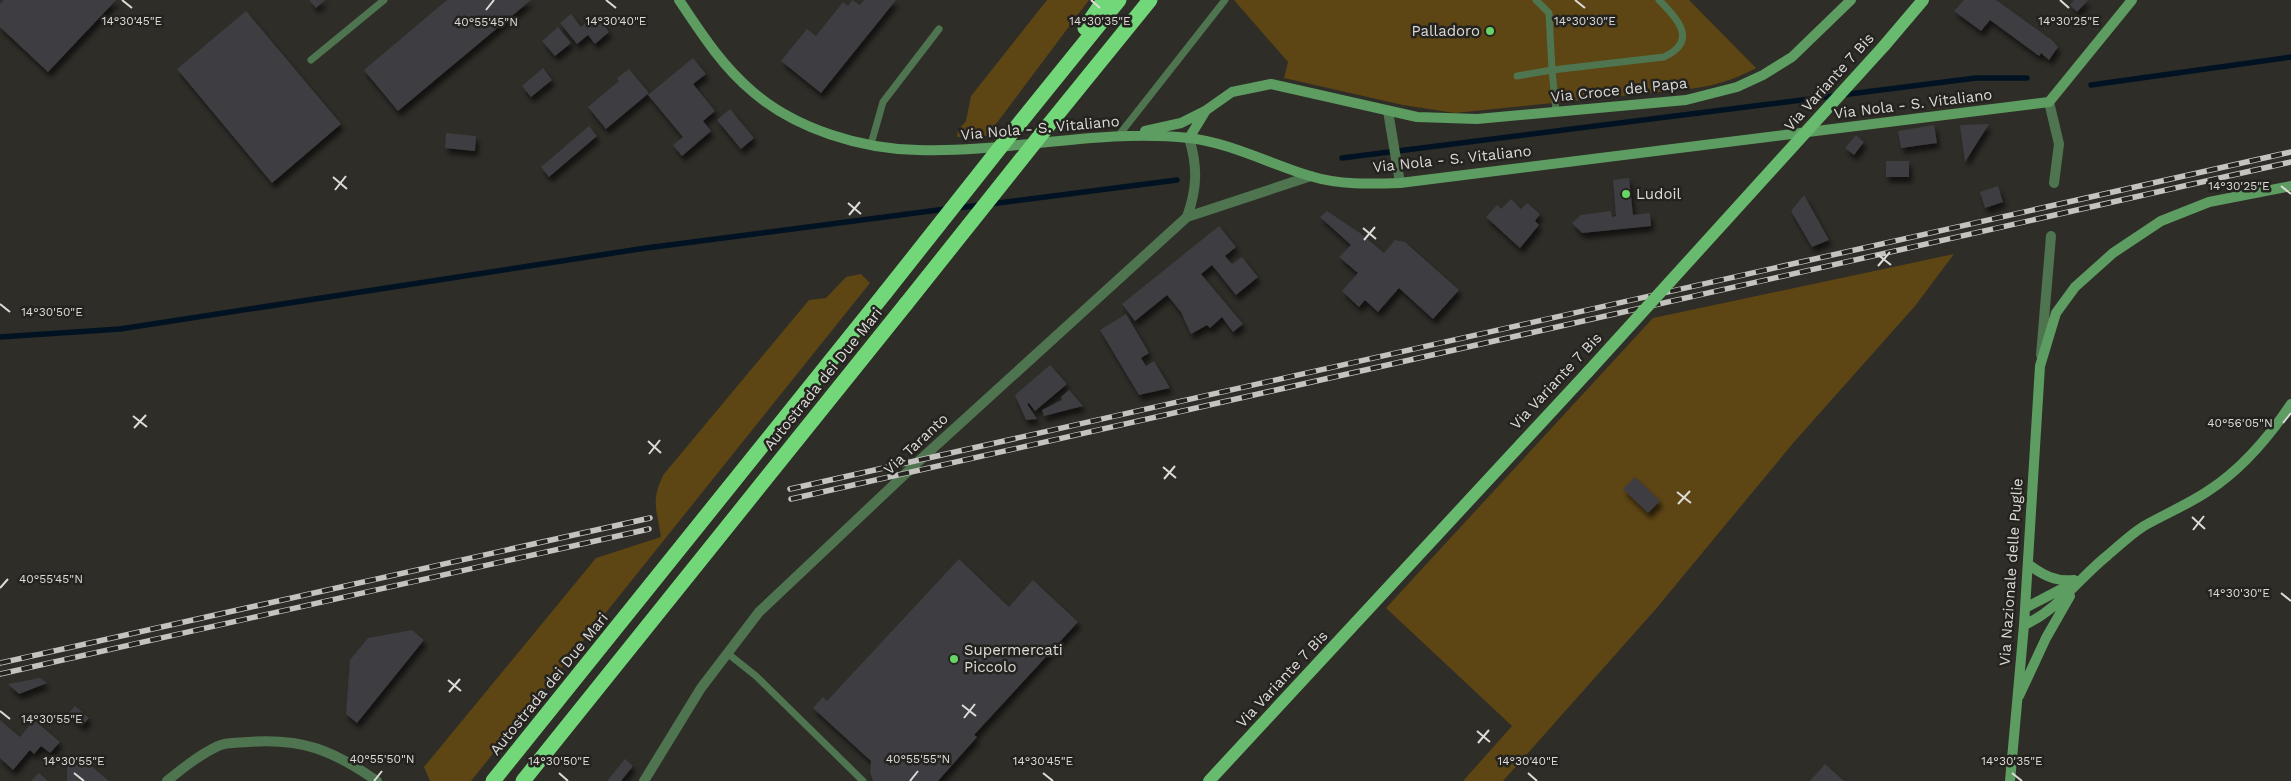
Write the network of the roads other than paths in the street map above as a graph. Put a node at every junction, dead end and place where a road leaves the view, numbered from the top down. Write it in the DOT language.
graph roads {
  1 [pos="384,0"];
  2 [pos="679,0"];
  3 [pos="1104,0"];
  4 [pos="1119,0"];
  5 [pos="1150,0"];
  6 [pos="1225,0"];
  7 [pos="1536,0"];
  8 [pos="1659,0"];
  9 [pos="1851,0"];
  10 [pos="1923,0"];
  11 [pos="2132,0"];
  12 [pos="939,29"];
  13 [pos="311,60"];
  14 [pos="1552,70"];
  15 [pos="1517,76"];
  16 [pos="2049,102"];
  17 [pos="1205,111"];
  18 [pos="1388,111"];
  19 [pos="1556,111"];
  20 [pos="1014,130"];
  21 [pos="1119,135"];
  22 [pos="1189,138"];
  23 [pos="871,144"];
  24 [pos="1311,176"];
  25 [pos="1400,183"];
  26 [pos="2054,183"];
  27 [pos="2291,186"];
  28 [pos="1187,217"];
  29 [pos="2051,236"];
  30 [pos="2040,366"];
  31 [pos="2291,404"];
  32 [pos="2028,564"];
  33 [pos="2080,580"];
  34 [pos="2025,608"];
  35 [pos="2024,625"];
  36 [pos="727,653"];
  37 [pos="2016,702"];
  38 [pos="167,781"];
  39 [pos="377,781"];
  40 [pos="493,781"];
  41 [pos="523,781"];
  42 [pos="644,781"];
  43 [pos="864,781"];
  44 [pos="1209,781"];
  45 [pos="2010,781"];
  1 -- 13 [label="lane"];
  2 -- 23 [label="main road, Via Nola - S. Vitaliano"];
  3 -- 20 [label="highway"];
  4 -- 20 [label="highway, Autostrada dei Due Mari"];
  5 -- 41 [label="highway, Autostrada dei Due Mari, bridge"];
  6 -- 21 [label="lane"];
  7 -- 14 [label="lane"];
  8 -- 14 [label="lane"];
  9 -- 19 [label="main road, Via Croce del Papa"];
  10 -- 44 [label="main road, Via Variante 7 Bis, bridge"];
  11 -- 16 [label="main road"];
  12 -- 23 [label="lane"];
  14 -- 15 [label="lane"];
  14 -- 19 [label="lane"];
  16 -- 25 [label="main road, Via Nola - S. Vitaliano"];
  16 -- 26 [label="street"];
  17 -- 18 [label="main road, Via Croce del Papa"];
  17 -- 21 [label="main road, Via Croce del Papa"];
  17 -- 22 [label="main road, Via Croce del Papa"];
  18 -- 19 [label="main road, Via Croce del Papa"];
  18 -- 25 [label="street"];
  20 -- 40 [label="highway, Autostrada dei Due Mari, bridge"];
  21 -- 22 [label="main road, Via Nola - S. Vitaliano"];
  21 -- 23 [label="main road, Via Nola - S. Vitaliano"];
  22 -- 24 [label="main road, Via Nola - S. Vitaliano"];
  22 -- 28 [label="street, Via Taranto"];
  24 -- 25 [label="main road, Via Nola - S. Vitaliano"];
  24 -- 28 [label="street"];
  27 -- 30 [label="main road, Via Nazionale delle Puglie"];
  28 -- 36 [label="street, Via Taranto"];
  29 -- 30 [label="street"];
  30 -- 32 [label="main road, Via Nazionale delle Puglie"];
  31 -- 33 [label="main road"];
  32 -- 33 [label="main road"];
  32 -- 34 [label="main road, Via Nazionale delle Puglie"];
  33 -- 34 [label="main road"];
  33 -- 35 [label="main road"];
  33 -- 37 [label="main road"];
  34 -- 35 [label="main road, Via Nazionale delle Puglie"];
  35 -- 37 [label="main road, Via Nazionale delle Puglie"];
  36 -- 42 [label="street, Via Taranto"];
  36 -- 43 [label="lane"];
  37 -- 45 [label="main road, Via Nazionale delle Puglie"];
  38 -- 39 [label="street"];
}
